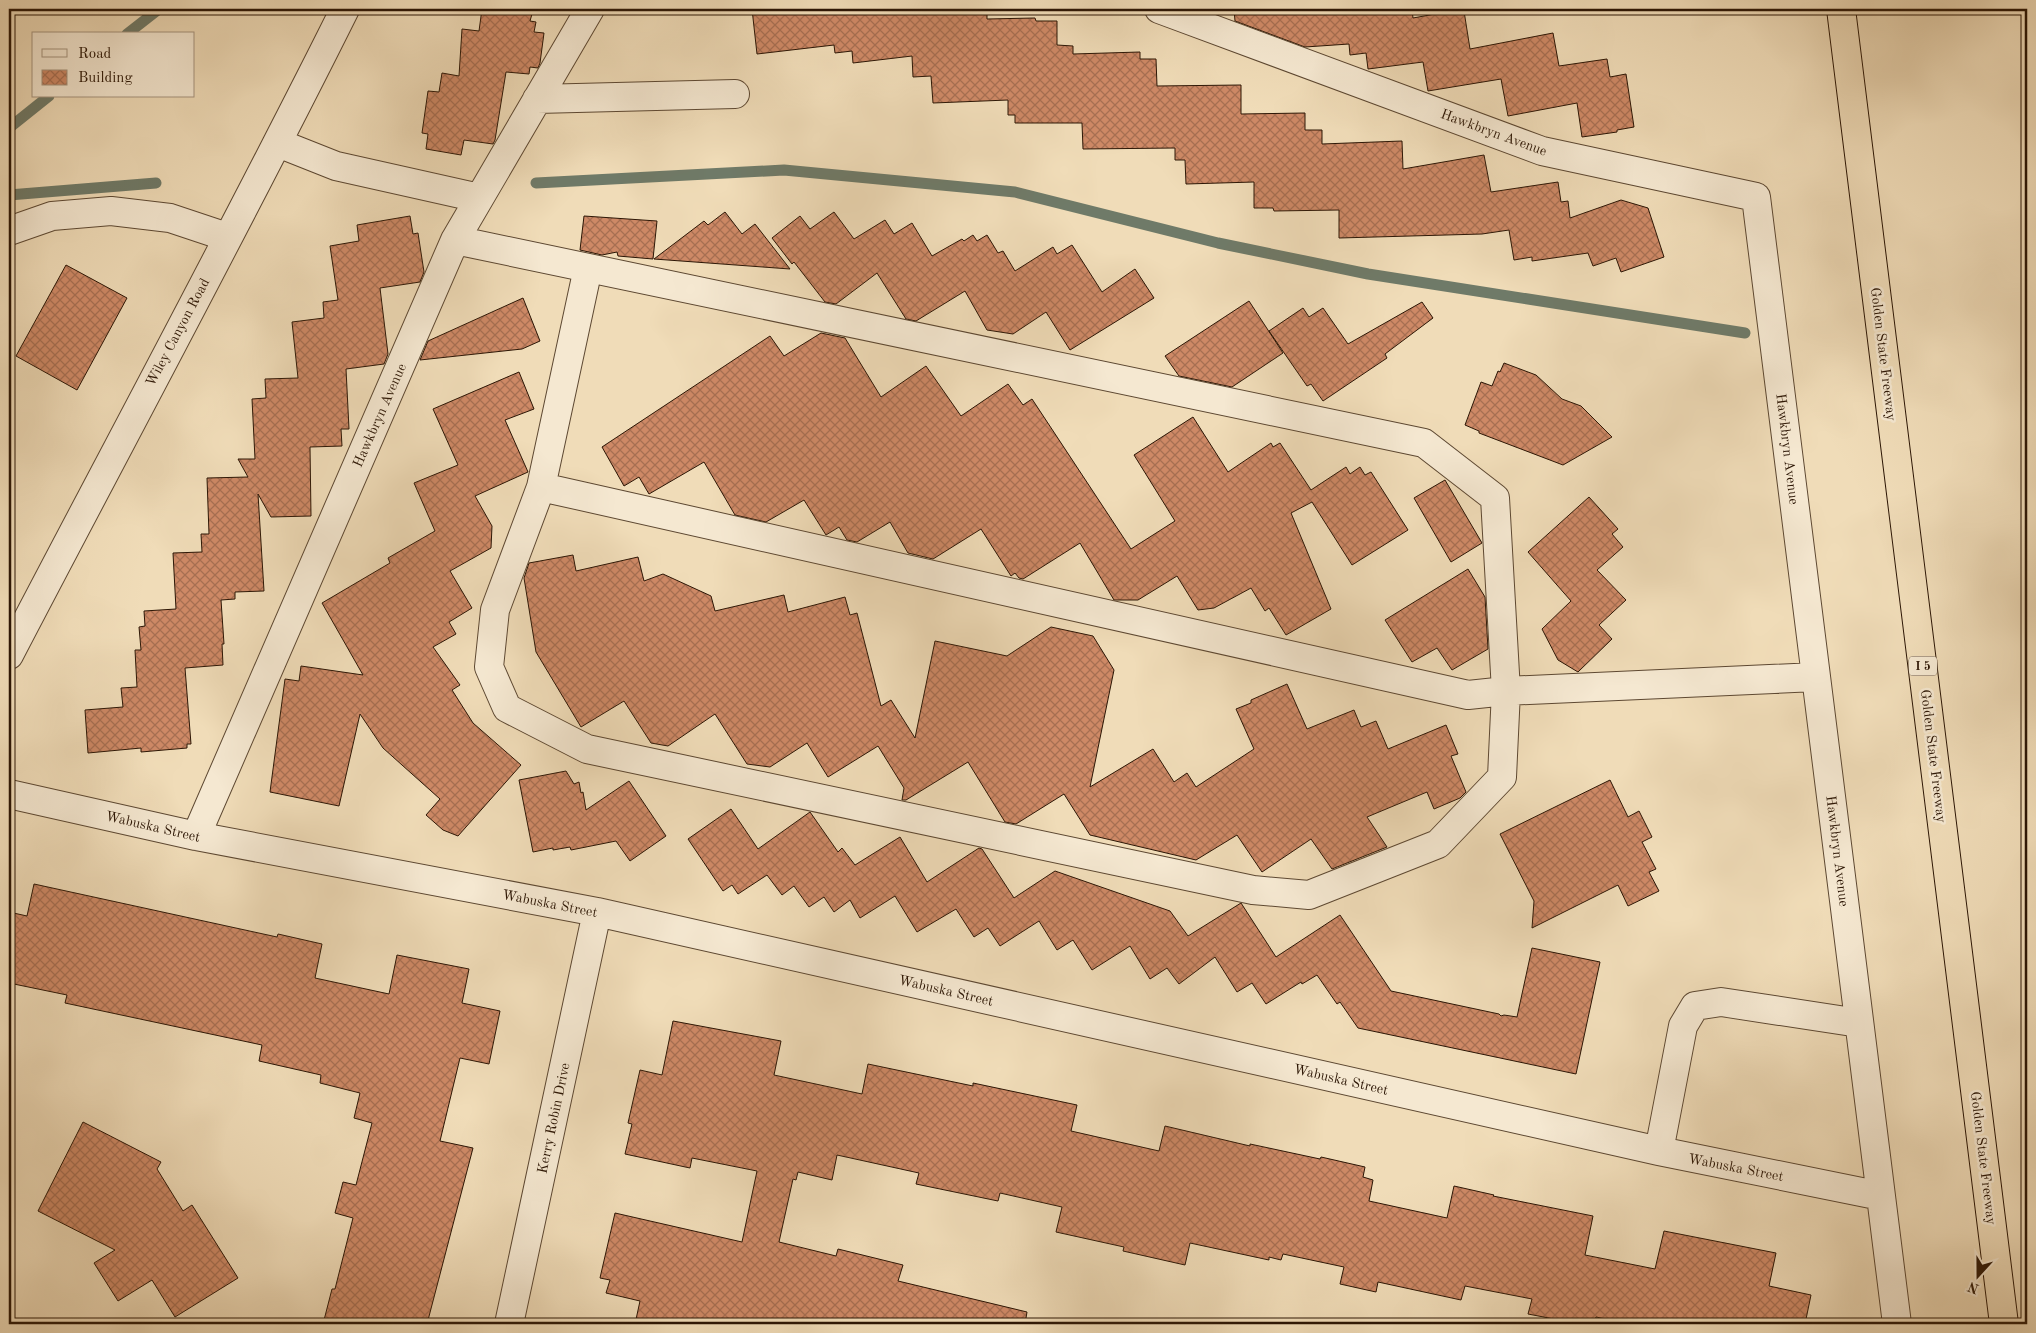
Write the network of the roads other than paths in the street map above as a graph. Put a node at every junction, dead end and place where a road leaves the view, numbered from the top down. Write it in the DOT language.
graph roads {
  1 [pos="345,9"];
  2 [pos="590,9"];
  3 [pos="1160,9"];
  4 [pos="1841,9"];
  5 [pos="735,94"];
  6 [pos="537,99"];
  7 [pos="278,143"];
  8 [pos="479,198"];
  9 [pos="9,231"];
  10 [pos="227,236"];
  11 [pos="455,240"];
  12 [pos="588,268"];
  13 [pos="541,487"];
  14 [pos="9,655"];
  15 [pos="1816,677"];
  16 [pos="1506,692"];
  17 [pos="9,794"];
  18 [pos="196,836"];
  19 [pos="597,912"];
  20 [pos="1859,1023"];
  21 [pos="1659,1151"];
  22 [pos="1881,1196"];
  23 [pos="509,1324"];
  24 [pos="1897,1324"];
  25 [pos="2004,1324"];
  1 -- 7 [label="street, Wiley Canyon Road"];
  2 -- 6 [label="street, Hawkbryn Avenue"];
  3 -- 15 [label="street, Hawkbryn Avenue"];
  4 -- 25 [label="highway, Golden State Freeway / I 5"];
  5 -- 6 [label="street"];
  6 -- 8 [label="street, Hawkbryn Avenue"];
  7 -- 8 [label="street"];
  7 -- 10 [label="street, Wiley Canyon Road"];
  8 -- 11 [label="street, Hawkbryn Avenue"];
  9 -- 10 [label="street"];
  10 -- 14 [label="street, Wiley Canyon Road"];
  11 -- 12 [label="street"];
  11 -- 18 [label="street, Hawkbryn Avenue"];
  12 -- 13 [label="street"];
  12 -- 16 [label="street"];
  13 -- 16 [label="street"];
  13 -- 16 [label="street"];
  15 -- 16 [label="street"];
  15 -- 20 [label="street, Hawkbryn Avenue"];
  17 -- 18 [label="street, Wabuska Street"];
  18 -- 19 [label="street, Wabuska Street"];
  19 -- 21 [label="street, Wabuska Street"];
  19 -- 23 [label="street, Kerry Robin Drive"];
  20 -- 21 [label="street"];
  20 -- 22 [label="street, Hawkbryn Avenue"];
  21 -- 22 [label="street, Wabuska Street"];
  22 -- 24 [label="street, Hawkbryn Avenue"];
}
